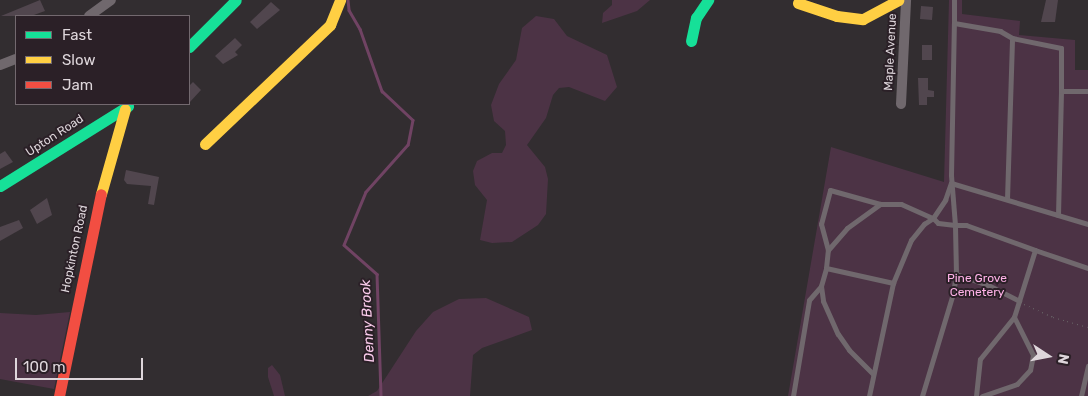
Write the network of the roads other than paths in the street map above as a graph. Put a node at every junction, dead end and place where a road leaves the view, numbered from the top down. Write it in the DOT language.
graph roads {
  1 [pos="111,0"];
  2 [pos="236,0"];
  3 [pos="340,0"];
  4 [pos="708,0"];
  5 [pos="898,0"];
  6 [pos="906,0"];
  7 [pos="954,0"];
  8 [pos="798,3"];
  9 [pos="91,15"];
  10 [pos="954,23"];
  11 [pos="1012,38"];
  12 [pos="691,41"];
  13 [pos="190,45"];
  14 [pos="15,59"];
  15 [pos="0,65"];
  16 [pos="1061,91"];
  17 [pos="1088,91"];
  18 [pos="901,104"];
  19 [pos="128,106"];
  20 [pos="205,144"];
  21 [pos="951,183"];
  22 [pos="0,186"];
  23 [pos="1007,199"];
  24 [pos="880,204"];
  25 [pos="1058,214"];
  26 [pos="933,218"];
  27 [pos="1088,224"];
  28 [pos="955,225"];
  29 [pos="828,250"];
  30 [pos="1036,250"];
  31 [pos="826,268"];
  32 [pos="1088,268"];
  33 [pos="956,274"];
  34 [pos="893,283"];
  35 [pos="821,286"];
  36 [pos="1019,301"];
  37 [pos="1014,317"];
  38 [pos="1088,366"];
  39 [pos="873,374"];
  40 [pos="58,396"];
  41 [pos="793,396"];
  42 [pos="869,396"];
  43 [pos="922,396"];
  44 [pos="976,396"];
  45 [pos="982,396"];
  46 [pos="1081,396"];
  1 -- 9 [label="street"];
  2 -- 13 [label="main road"];
  3 -- 20 [label="main road"];
  4 -- 12 [label="main road"];
  5 -- 8 [label="main road"];
  6 -- 18 [label="street, Maple Avenue"];
  7 -- 10 [label="lane"];
  10 -- 11 [label="lane"];
  10 -- 21 [label="lane"];
  11 -- 16 [label="lane"];
  11 -- 23 [label="lane"];
  14 -- 15 [label="street"];
  16 -- 17 [label="lane"];
  16 -- 25 [label="lane"];
  19 -- 22 [label="main road, Upton Road"];
  19 -- 40 [label="main road, Hopkinton Road"];
  21 -- 23 [label="lane"];
  21 -- 26 [label="lane"];
  21 -- 28 [label="lane"];
  23 -- 25 [label="lane"];
  24 -- 26 [label="lane"];
  24 -- 29 [label="lane"];
  24 -- 29 [label="lane"];
  25 -- 27 [label="lane"];
  26 -- 28 [label="lane"];
  26 -- 34 [label="lane"];
  28 -- 30 [label="lane"];
  28 -- 33 [label="lane"];
  29 -- 31 [label="lane"];
  30 -- 32 [label="lane"];
  30 -- 36 [label="lane"];
  31 -- 34 [label="lane"];
  31 -- 35 [label="lane"];
  33 -- 36 [label="lane"];
  33 -- 43 [label="lane"];
  34 -- 39 [label="lane"];
  35 -- 39 [label="lane"];
  35 -- 41 [label="lane"];
  36 -- 37 [label="lane"];
  37 -- 44 [label="lane"];
  37 -- 45 [label="lane"];
  38 -- 46 [label="lane"];
  39 -- 42 [label="lane"];
}
